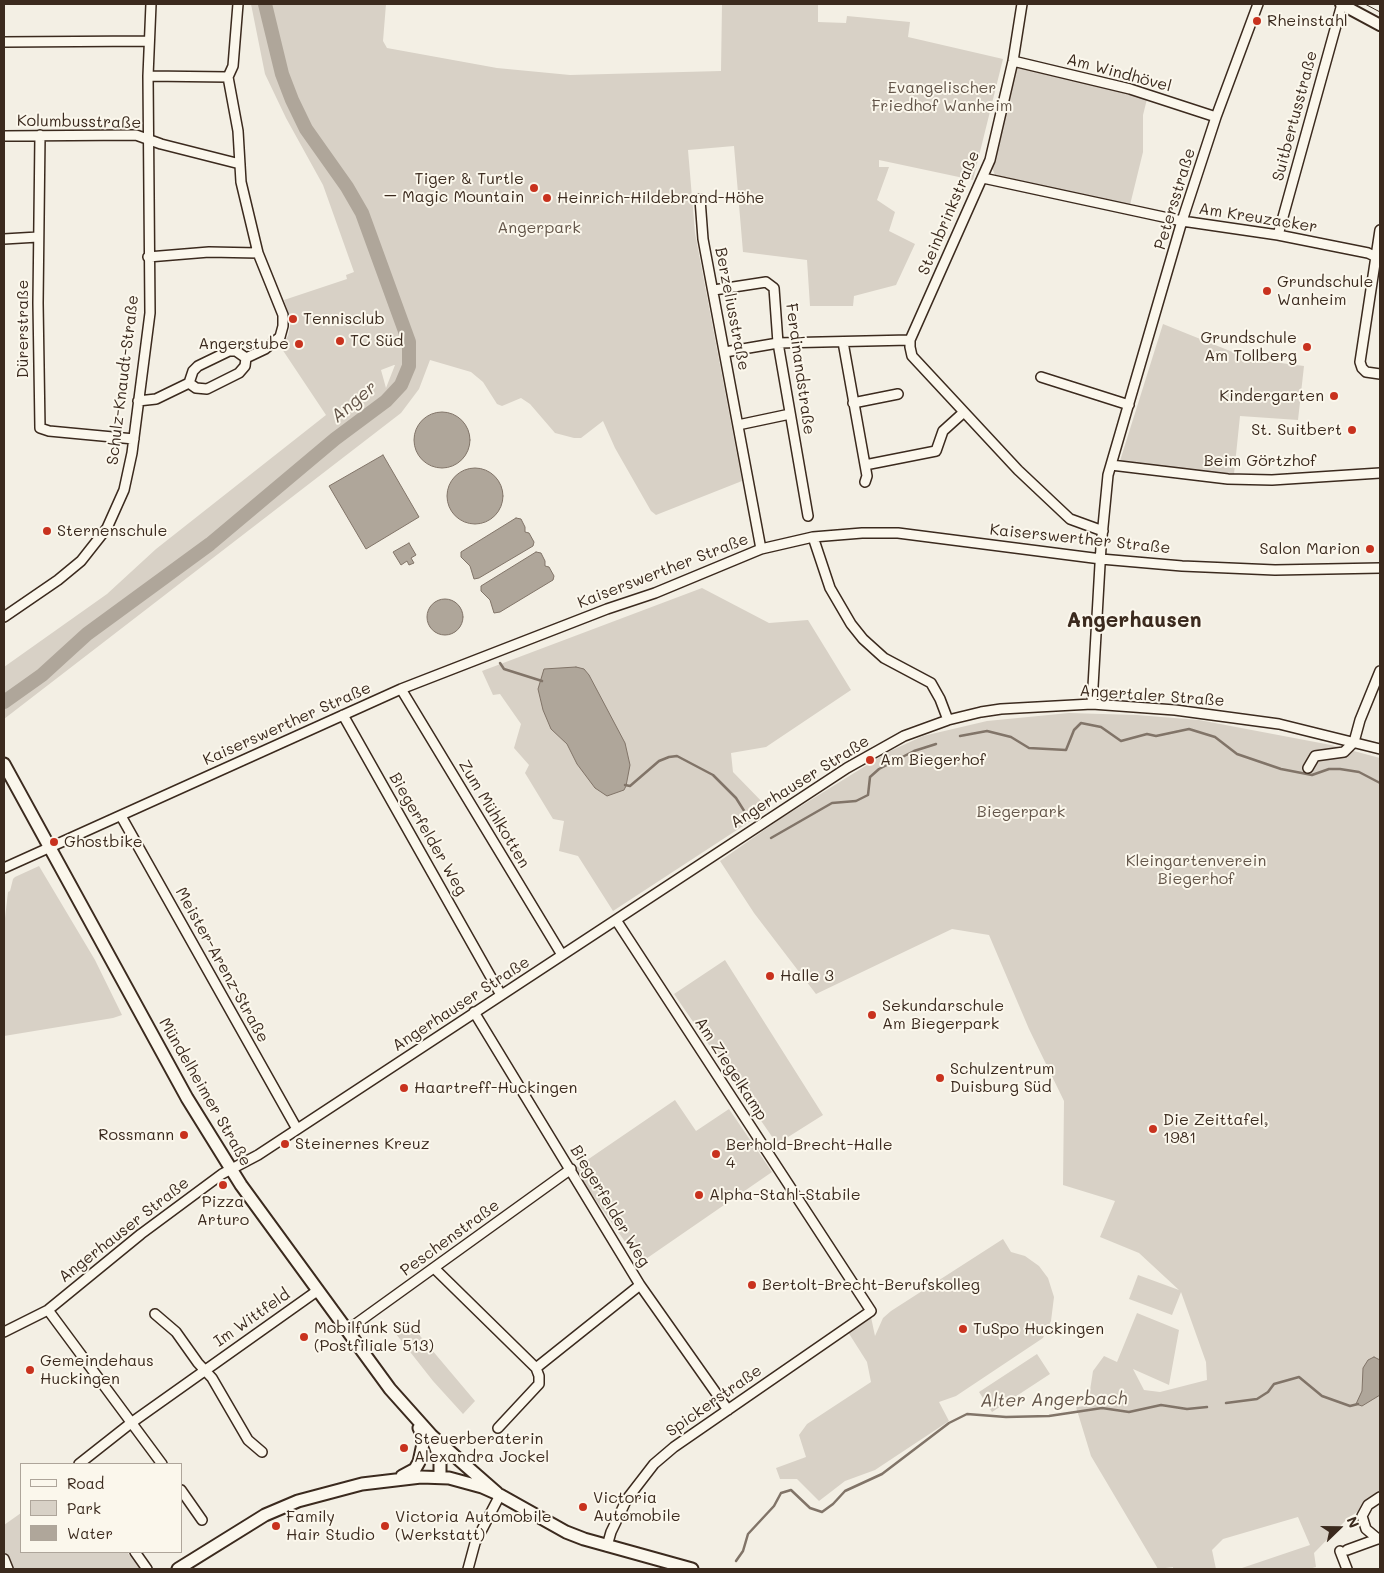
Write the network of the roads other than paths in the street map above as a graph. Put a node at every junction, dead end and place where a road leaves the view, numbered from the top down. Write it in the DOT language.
graph roads {
  1 [pos="151,4"];
  2 [pos="238,4"];
  3 [pos="1022,4"];
  4 [pos="1258,4"];
  5 [pos="1341,4"];
  6 [pos="1380,25"];
  7 [pos="149,41"];
  8 [pos="4,42"];
  9 [pos="1013,61"];
  10 [pos="148,76"];
  11 [pos="228,77"];
  12 [pos="1216,117"];
  13 [pos="40,135"];
  14 [pos="4,136"];
  15 [pos="148,138"];
  16 [pos="240,164"];
  17 [pos="983,178"];
  18 [pos="700,199"];
  19 [pos="1182,221"];
  20 [pos="1380,230"];
  21 [pos="1278,235"];
  22 [pos="38,237"];
  23 [pos="4,239"];
  24 [pos="258,254"];
  25 [pos="148,257"];
  26 [pos="1378,258"];
  27 [pos="714,290"];
  28 [pos="910,340"];
  29 [pos="843,342"];
  30 [pos="778,343"];
  31 [pos="725,352"];
  32 [pos="246,358"];
  33 [pos="1380,374"];
  34 [pos="1041,377"];
  35 [pos="189,383"];
  36 [pos="898,394"];
  37 [pos="138,401"];
  38 [pos="853,403"];
  39 [pos="1129,405"];
  40 [pos="964,412"];
  41 [pos="790,414"];
  42 [pos="738,425"];
  43 [pos="134,439"];
  44 [pos="865,465"];
  45 [pos="1111,465"];
  46 [pos="1380,473"];
  47 [pos="865,482"];
  48 [pos="808,516"];
  49 [pos="1103,531"];
  50 [pos="813,537"];
  51 [pos="761,549"];
  52 [pos="1101,559"];
  53 [pos="1380,568"];
  54 [pos="6,612"];
  55 [pos="1380,671"];
  56 [pos="401,690"];
  57 [pos="1092,704"];
  58 [pos="343,715"];
  59 [pos="948,720"];
  60 [pos="1354,742"];
  61 [pos="1380,749"];
  62 [pos="4,764"];
  63 [pos="1308,768"];
  64 [pos="121,816"];
  65 [pos="50,848"];
  66 [pos="4,868"];
  67 [pos="616,920"];
  68 [pos="562,955"];
  69 [pos="500,995"];
  70 [pos="474,1012"];
  71 [pos="297,1128"];
  72 [pos="231,1170"];
  73 [pos="571,1170"];
  74 [pos="434,1268"];
  75 [pos="640,1285"];
  76 [pos="317,1291"];
  77 [pos="48,1310"];
  78 [pos="871,1310"];
  79 [pos="155,1314"];
  80 [pos="346,1331"];
  81 [pos="4,1332"];
  82 [pos="536,1368"];
  83 [pos="205,1370"];
  84 [pos="728,1410"];
  85 [pos="412,1415"];
  86 [pos="131,1423"];
  87 [pos="498,1428"];
  88 [pos="432,1436"];
  89 [pos="262,1452"];
  90 [pos="80,1463"];
  91 [pos="161,1463"];
  92 [pos="440,1477"];
  93 [pos="397,1478"];
  94 [pos="182,1491"];
  95 [pos="499,1494"];
  96 [pos="1380,1497"];
  97 [pos="202,1520"];
  98 [pos="1379,1539"];
  99 [pos="607,1546"];
  100 [pos="136,1553"];
  101 [pos="4,1559"];
  102 [pos="8,1569"];
  103 [pos="147,1569"];
  104 [pos="178,1569"];
  105 [pos="468,1569"];
  106 [pos="692,1569"];
  107 [pos="1347,1569"];
  1 -- 7 [label="street, Schulz-Knaudt-Straße"];
  2 -- 11 [label="street"];
  3 -- 9 [label="street, Steinbrinkstraße"];
  4 -- 12 [label="street, Petersstraße"];
  5 -- 6 [label="street"];
  5 -- 21 [label="street, Suitbertusstraße"];
  7 -- 8 [label="street"];
  7 -- 10 [label="street, Schulz-Knaudt-Straße"];
  9 -- 12 [label="street, Am Windhövel"];
  9 -- 17 [label="street, Steinbrinkstraße"];
  10 -- 11 [label="street"];
  10 -- 15 [label="street, Schulz-Knaudt-Straße"];
  11 -- 16 [label="street"];
  12 -- 19 [label="street, Petersstraße"];
  13 -- 14 [label="street, Kolumbusstraße"];
  13 -- 15 [label="street, Kolumbusstraße"];
  13 -- 22 [label="street, Dürerstraße"];
  15 -- 16 [label="street, Kolumbusstraße"];
  15 -- 25 [label="street, Schulz-Knaudt-Straße"];
  16 -- 24 [label="street"];
  17 -- 19 [label="street, Am Kreuzacker"];
  17 -- 28 [label="street, Steinbrinkstraße"];
  18 -- 27 [label="street, Berzeliusstraße"];
  19 -- 21 [label="street, Am Kreuzacker"];
  19 -- 39 [label="street, Petersstraße"];
  20 -- 26 [label="street"];
  21 -- 26 [label="street, Am Kreuzacker"];
  22 -- 23 [label="street"];
  22 -- 43 [label="street, Dürerstraße"];
  24 -- 25 [label="street"];
  24 -- 32 [label="street"];
  25 -- 37 [label="street, Schulz-Knaudt-Straße"];
  26 -- 33 [label="street"];
  27 -- 30 [label="street, Ferdinandstraße"];
  27 -- 31 [label="street, Berzeliusstraße"];
  28 -- 29 [label="street"];
  28 -- 40 [label="street"];
  29 -- 30 [label="street"];
  29 -- 38 [label="street"];
  30 -- 31 [label="street"];
  30 -- 41 [label="street, Ferdinandstraße"];
  31 -- 42 [label="street, Berzeliusstraße"];
  32 -- 35 [label="street"];
  32 -- 35 [label="street"];
  34 -- 39 [label="street"];
  35 -- 37 [label="street"];
  36 -- 38 [label="street"];
  37 -- 43 [label="street, Schulz-Knaudt-Straße"];
  38 -- 44 [label="street"];
  39 -- 45 [label="street, Petersstraße"];
  40 -- 44 [label="street"];
  40 -- 49 [label="street"];
  41 -- 42 [label="street"];
  41 -- 48 [label="street, Ferdinandstraße"];
  42 -- 51 [label="street, Berzeliusstraße"];
  43 -- 54 [label="street, Schulz-Knaudt-Straße"];
  44 -- 47 [label="street"];
  45 -- 46 [label="street, Beim Görtzhof"];
  45 -- 49 [label="street, Petersstraße"];
  49 -- 52 [label="street, Petersstraße"];
  50 -- 51 [label="street, Kaiserswerther Straße"];
  50 -- 52 [label="street, Kaiserswerther Straße"];
  50 -- 59 [label="street"];
  51 -- 56 [label="street, Kaiserswerther Straße"];
  52 -- 53 [label="street, Kaiserswerther Straße"];
  52 -- 57 [label="street, Petersstraße"];
  55 -- 60 [label="street"];
  56 -- 58 [label="street, Kaiserswerther Straße"];
  56 -- 68 [label="street, Zum Mühlkotten"];
  57 -- 59 [label="street, Angertaler Straße"];
  57 -- 60 [label="street, Angertaler Straße"];
  58 -- 64 [label="street, Kaiserswerther Straße"];
  58 -- 69 [label="street, Biegerfelder Weg"];
  59 -- 67 [label="street, Angerhauser Straße"];
  60 -- 61 [label="street, Angertaler Straße"];
  60 -- 63 [label="street"];
  62 -- 65 [label="main road, Mündelheimer Straße"];
  64 -- 65 [label="street, Kaiserswerther Straße"];
  64 -- 71 [label="street, Meister-Arenz-Straße"];
  65 -- 66 [label="street, Kaiserswerther Straße"];
  65 -- 72 [label="main road, Mündelheimer Straße"];
  67 -- 68 [label="street, Angerhauser Straße"];
  67 -- 78 [label="street, Am Ziegelkamp"];
  68 -- 69 [label="street, Angerhauser Straße"];
  69 -- 70 [label="street, Angerhauser Straße"];
  70 -- 71 [label="street, Angerhauser Straße"];
  70 -- 73 [label="street, Biegerfelder Weg"];
  71 -- 72 [label="street, Angerhauser Straße"];
  72 -- 76 [label="main road, Mündelheimer Straße"];
  72 -- 77 [label="street, Angerhauser Straße"];
  73 -- 74 [label="street, Peschenstraße"];
  73 -- 75 [label="street, Biegerfelder Weg"];
  74 -- 80 [label="street, Peschenstraße"];
  74 -- 82 [label="street"];
  75 -- 82 [label="street"];
  75 -- 84 [label="street, Biegerfelder Weg"];
  76 -- 80 [label="main road, Mündelheimer Straße"];
  76 -- 83 [label="street, Im Wittfeld"];
  77 -- 81 [label="street, Angerhauser Straße"];
  77 -- 86 [label="street"];
  78 -- 84 [label="street, Spickerstraße"];
  79 -- 83 [label="street"];
  80 -- 85 [label="main road, Mündelheimer Straße"];
  82 -- 87 [label="street"];
  83 -- 86 [label="street, Im Wittfeld"];
  83 -- 89 [label="street"];
  84 -- 99 [label="street, Spickerstraße"];
  85 -- 88 [label="main road, Mündelheimer Straße"];
  85 -- 93 [label="main road, Mündelheimer Straße"];
  86 -- 90 [label="street, Im Wittfeld"];
  86 -- 91 [label="street"];
  88 -- 92 [label="main road, Mündelheimer Straße"];
  88 -- 95 [label="main road, Mündelheimer Straße"];
  92 -- 93 [label="main road"];
  92 -- 95 [label="main road"];
  93 -- 104 [label="main road"];
  94 -- 97 [label="street"];
  95 -- 99 [label="main road"];
  95 -- 105 [label="street"];
  96 -- 98 [label="street"];
  98 -- 107 [label="street"];
  99 -- 106 [label="main road"];
  100 -- 103 [label="street"];
  101 -- 102 [label="street"];
}
